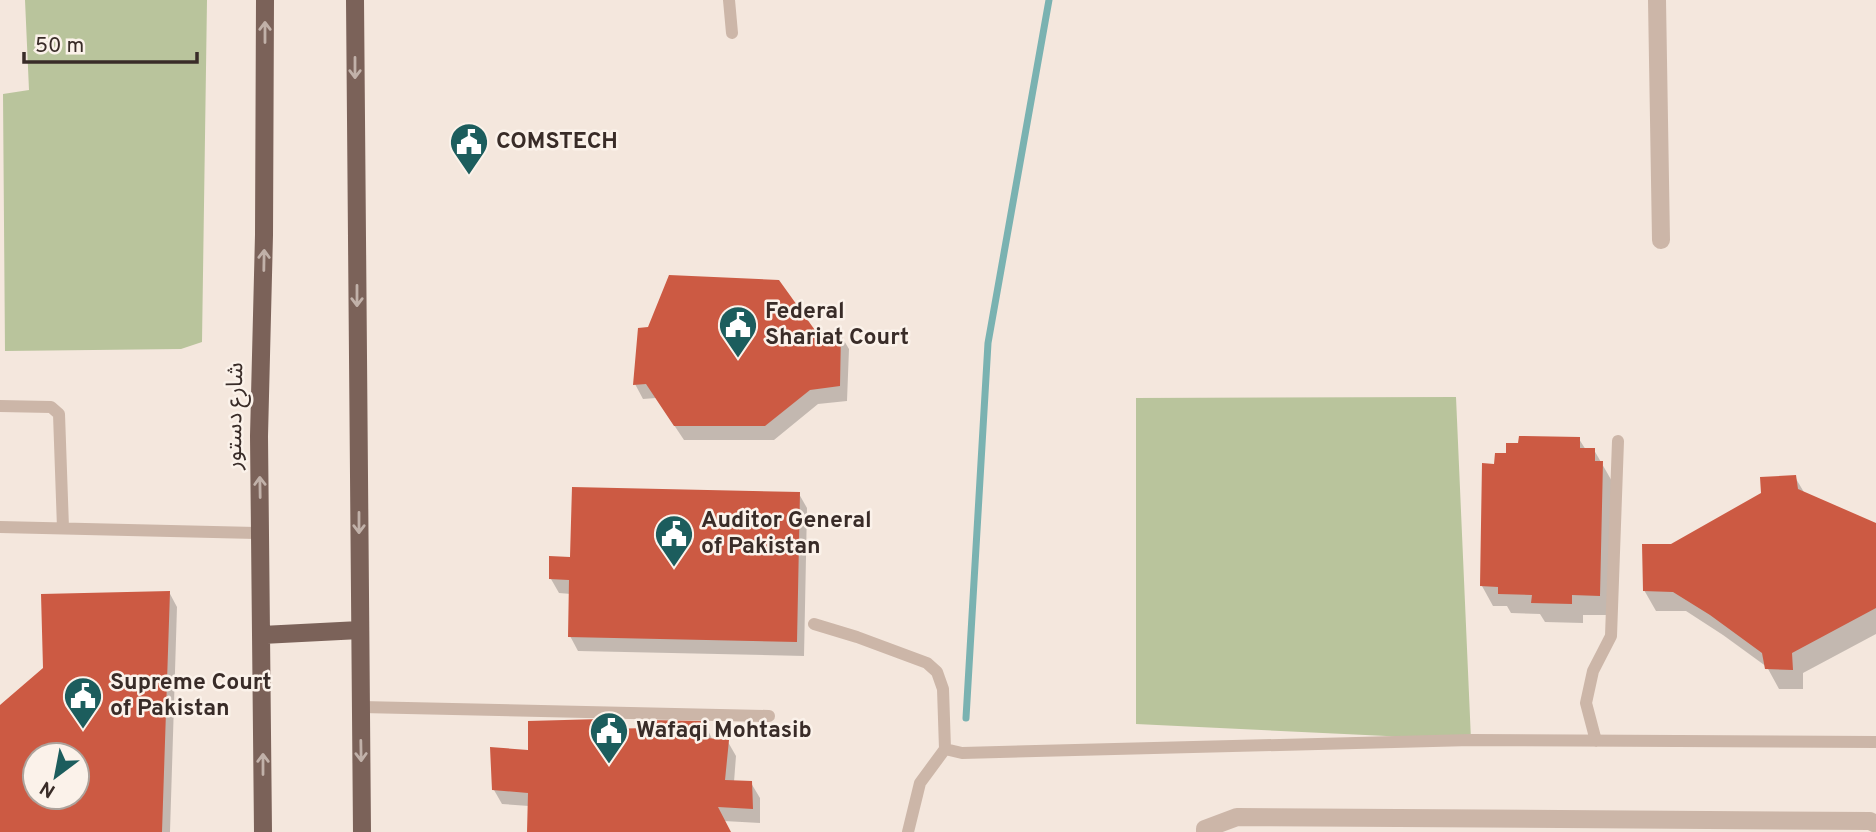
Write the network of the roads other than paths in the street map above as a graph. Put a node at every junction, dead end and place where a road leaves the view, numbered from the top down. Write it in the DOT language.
graph roads {
  1 [pos="265,0"];
  2 [pos="355,0"];
  3 [pos="729,0"];
  4 [pos="1657,0"];
  5 [pos="732,33"];
  6 [pos="1661,240"];
  7 [pos="0,406"];
  8 [pos="1618,441"];
  9 [pos="0,527"];
  10 [pos="63,528"];
  11 [pos="261,533"];
  12 [pos="814,624"];
  13 [pos="360,630"];
  14 [pos="262,635"];
  15 [pos="360,707"];
  16 [pos="769,716"];
  17 [pos="1596,741"];
  18 [pos="1876,742"];
  19 [pos="945,749"];
  20 [pos="1876,824"];
  21 [pos="263,832"];
  22 [pos="362,832"];
  23 [pos="908,832"];
  24 [pos="1205,832"];
  11 -- 1 [label="main road, شارع دستور, one-way"];
  2 -- 13 [label="main road, one-way"];
  3 -- 5 [label="lane"];
  4 -- 6 [label="street"];
  7 -- 10 [label="lane"];
  8 -- 17 [label="lane"];
  9 -- 10 [label="lane"];
  10 -- 11 [label="lane"];
  11 -- 14 [label="main road, شارع دستور"];
  12 -- 19 [label="lane"];
  13 -- 14 [label="main road"];
  13 -- 15 [label="main road"];
  21 -- 14 [label="main road, شارع دستور, one-way"];
  15 -- 16 [label="lane"];
  15 -- 22 [label="main road, one-way"];
  17 -- 18 [label="lane"];
  17 -- 19 [label="lane"];
  19 -- 23 [label="lane"];
  20 -- 24 [label="street"];
}
